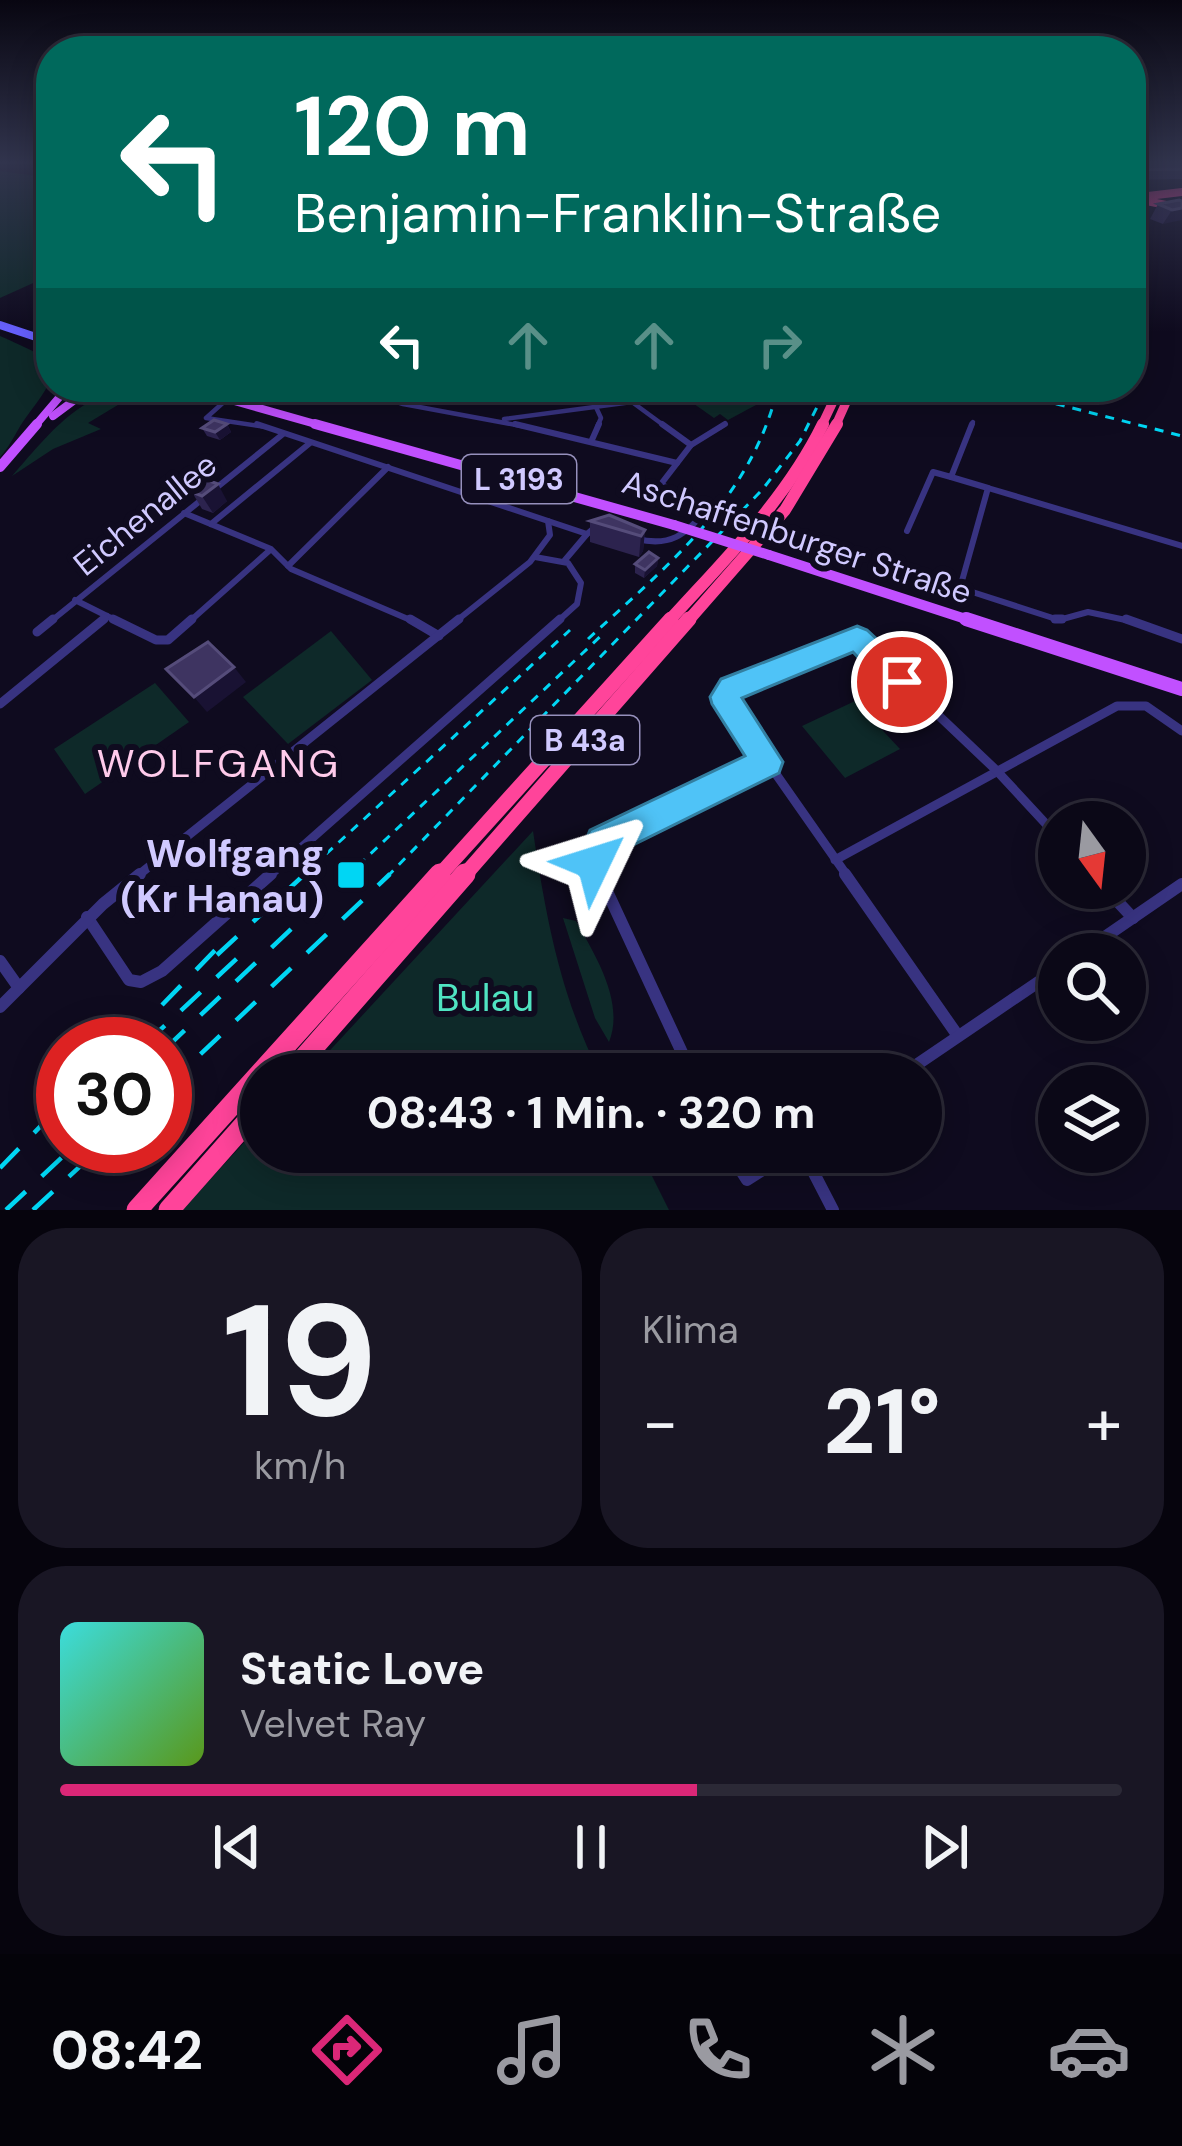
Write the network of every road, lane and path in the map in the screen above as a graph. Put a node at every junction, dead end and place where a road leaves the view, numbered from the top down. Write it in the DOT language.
graph roads {
  1 [pos="0,325"];
  2 [pos="36,337"];
  3 [pos="57,402"];
  4 [pos="72,402"];
  5 [pos="224,402"];
  6 [pos="229,402"];
  7 [pos="397,402"];
  8 [pos="834,402"];
  9 [pos="846,402"];
  10 [pos="595,405"];
  11 [pos="500,420"];
  12 [pos="973,422"];
  13 [pos="725,424"];
  14 [pos="38,427"];
  15 [pos="285,434"];
  16 [pos="363,438"];
  17 [pos="312,442"];
  18 [pos="591,442"];
  19 [pos="691,446"];
  20 [pos="329,448"];
  21 [pos="677,463"];
  22 [pos="0,466"];
  23 [pos="388,467"];
  24 [pos="951,477"];
  25 [pos="988,488"];
  26 [pos="184,513"];
  27 [pos="548,521"];
  28 [pos="211,524"];
  29 [pos="602,528"];
  30 [pos="907,530"];
  31 [pos="620,533"];
  32 [pos="587,534"];
  33 [pos="1182,546"];
  34 [pos="271,550"];
  35 [pos="535,557"];
  36 [pos="565,560"];
  37 [pos="288,566"];
  38 [pos="75,600"];
  39 [pos="107,616"];
  40 [pos="37,632"];
  41 [pos="439,636"];
  42 [pos="1182,639"];
  43 [pos="1182,689"];
  44 [pos="0,704"];
  45 [pos="1182,731"];
  46 [pos="767,762"];
  47 [pos="997,770"];
  48 [pos="1038,815"];
  49 [pos="835,860"];
  50 [pos="1182,884"];
  51 [pos="1124,909"];
  52 [pos="87,917"];
  53 [pos="1133,919"];
  54 [pos="1112,933"];
  55 [pos="0,961"];
  56 [pos="1038,982"];
  57 [pos="19,988"];
  58 [pos="0,1007"];
  59 [pos="958,1036"];
  60 [pos="308,1053"];
  61 [pos="682,1053"];
  62 [pos="933,1053"];
  63 [pos="240,1130"];
  64 [pos="813,1173"];
  65 [pos="137,1210"];
  66 [pos="170,1210"];
  67 [pos="833,1210"];
  1 -- 2 [label="main road"];
  3 -- 14 [label="main road"];
  4 -- 14 [label="main road"];
  5 -- 15 [label="street"];
  6 -- 16 [label="main road, Aschaffenburger Straße"];
  7 -- 11 [label="street"];
  8 -- 65 [label="highway, B 43a"];
  9 -- 60 [label="highway, B 43a"];
  10 -- 11 [label="street"];
  10 -- 18 [label="street"];
  10 -- 19 [label="street"];
  11 -- 18 [label="street"];
  12 -- 24 [label="street"];
  13 -- 19 [label="street"];
  14 -- 22 [label="main road"];
  15 -- 17 [label="street"];
  15 -- 26 [label="street, Eichenallee"];
  16 -- 20 [label="street"];
  16 -- 43 [label="main road, Aschaffenburger Straße / L 3193, bridge"];
  17 -- 20 [label="street"];
  17 -- 28 [label="street"];
  18 -- 21 [label="street"];
  19 -- 21 [label="street"];
  20 -- 23 [label="street"];
  21 -- 31 [label="street"];
  23 -- 27 [label="street"];
  23 -- 37 [label="street"];
  24 -- 25 [label="street"];
  24 -- 30 [label="street"];
  25 -- 33 [label="street"];
  25 -- 42 [label="street"];
  26 -- 28 [label="street"];
  26 -- 38 [label="street, Eichenallee"];
  27 -- 32 [label="street"];
  27 -- 35 [label="street"];
  28 -- 34 [label="street"];
  29 -- 32 [label="street"];
  32 -- 36 [label="street"];
  34 -- 37 [label="street"];
  34 -- 39 [label="street"];
  35 -- 36 [label="street"];
  35 -- 41 [label="street"];
  36 -- 52 [label="street"];
  37 -- 41 [label="street"];
  38 -- 39 [label="street"];
  38 -- 40 [label="street, Eichenallee"];
  39 -- 44 [label="street"];
  41 -- 52 [label="street"];
  45 -- 47 [label="street"];
  46 -- 47 [label="street"];
  46 -- 49 [label="street"];
  46 -- 61 [label="street"];
  47 -- 48 [label="street"];
  47 -- 49 [label="street"];
  49 -- 59 [label="street"];
  50 -- 53 [label="street"];
  51 -- 53 [label="street"];
  52 -- 57 [label="street"];
  53 -- 54 [label="street"];
  55 -- 57 [label="street"];
  56 -- 59 [label="street"];
  57 -- 58 [label="street"];
  59 -- 62 [label="street"];
  63 -- 66 [label="highway"];
  64 -- 67 [label="street"];
}
